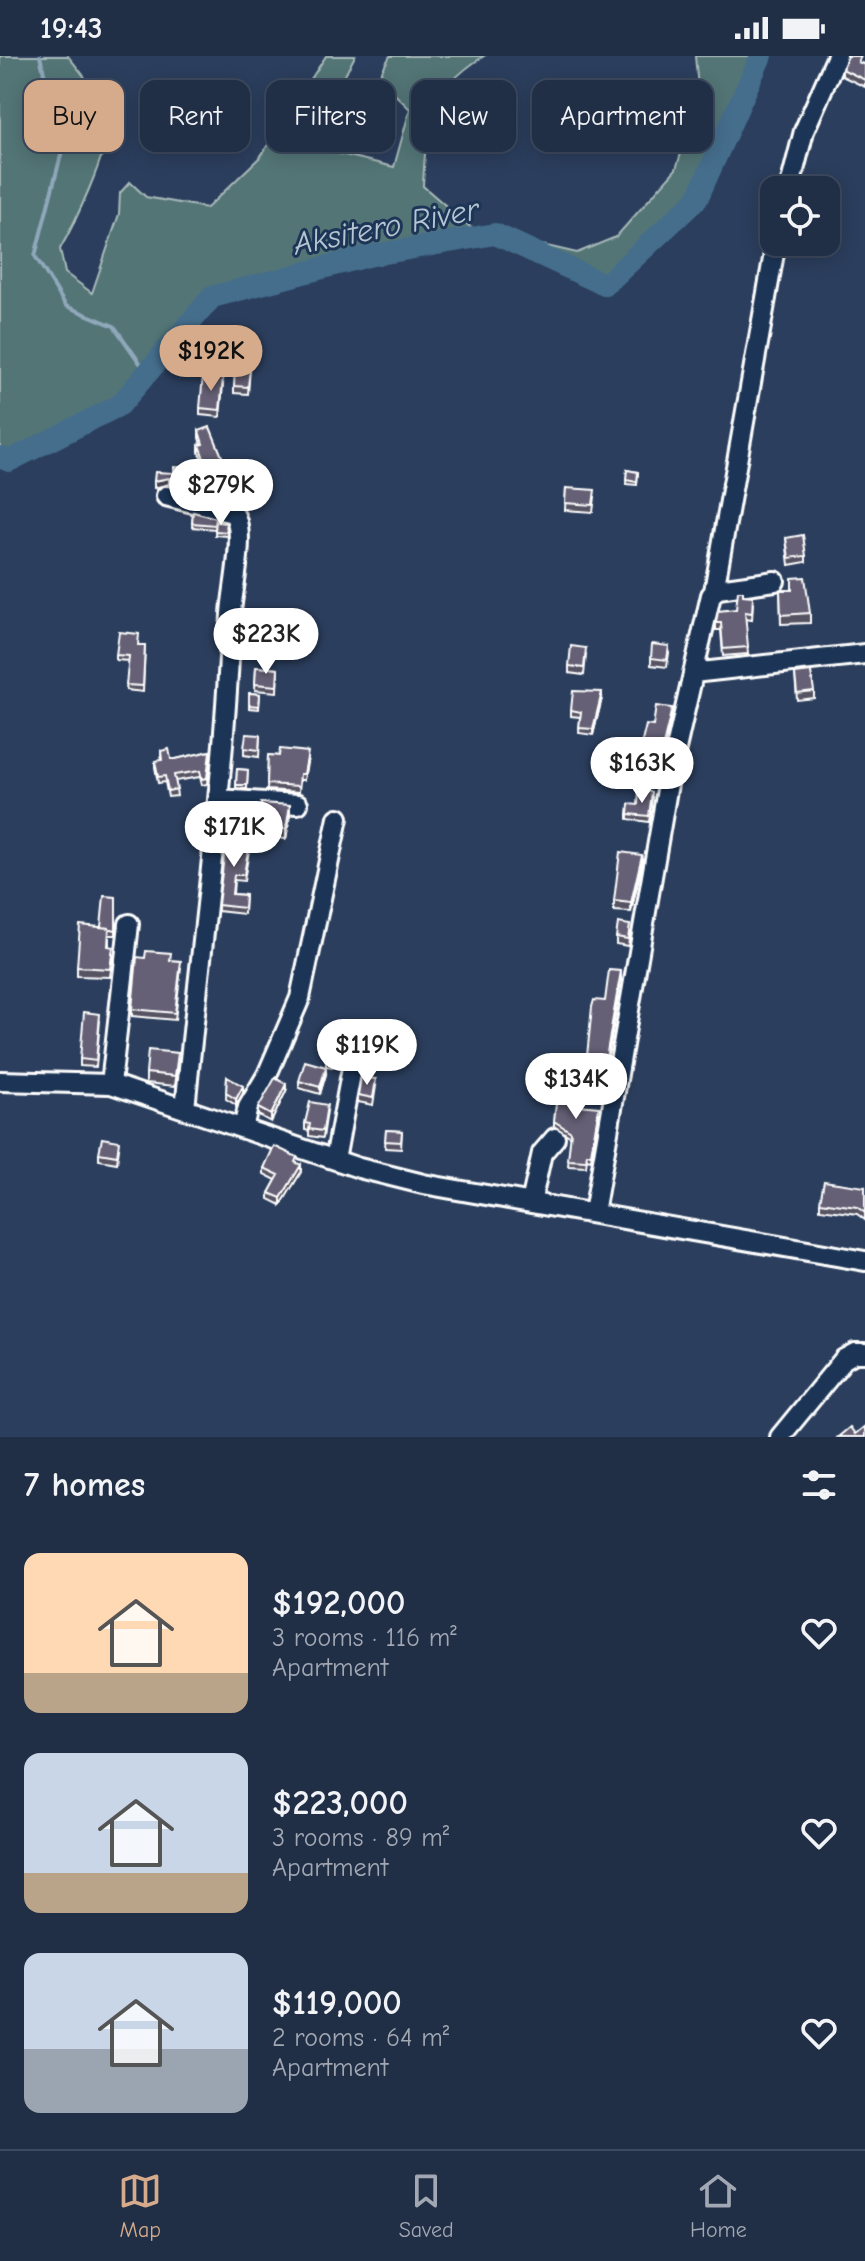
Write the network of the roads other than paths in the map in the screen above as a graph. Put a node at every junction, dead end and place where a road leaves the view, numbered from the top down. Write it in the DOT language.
graph roads {
  1 [pos="837,56"];
  2 [pos="793,176"];
  3 [pos="774,256"];
  4 [pos="166,496"];
  5 [pos="775,581"];
  6 [pos="714,591"];
  7 [pos="865,654"];
  8 [pos="693,673"];
  9 [pos="218,799"];
  10 [pos="298,804"];
  11 [pos="338,818"];
  12 [pos="129,924"];
  13 [pos="357,1041"];
  14 [pos="0,1081"];
  15 [pos="111,1084"];
  16 [pos="185,1109"];
  17 [pos="243,1128"];
  18 [pos="555,1138"];
  19 [pos="335,1160"];
  20 [pos="531,1203"];
  21 [pos="594,1213"];
  22 [pos="865,1261"];
  23 [pos="865,1353"];
  24 [pos="780,1437"];
  1 -- 2 [label="street"];
  3 -- 6 [label="street"];
  4 -- 9 [label="street"];
  5 -- 6 [label="street"];
  6 -- 8 [label="street"];
  7 -- 8 [label="street"];
  8 -- 21 [label="street"];
  9 -- 10 [label="street"];
  9 -- 16 [label="street"];
  11 -- 17 [label="street"];
  12 -- 15 [label="street"];
  13 -- 19 [label="street"];
  14 -- 15 [label="street"];
  15 -- 16 [label="street"];
  16 -- 17 [label="street"];
  17 -- 19 [label="street"];
  18 -- 20 [label="street"];
  19 -- 20 [label="street"];
  20 -- 21 [label="street"];
  21 -- 22 [label="street"];
  23 -- 24 [label="street"];
}
